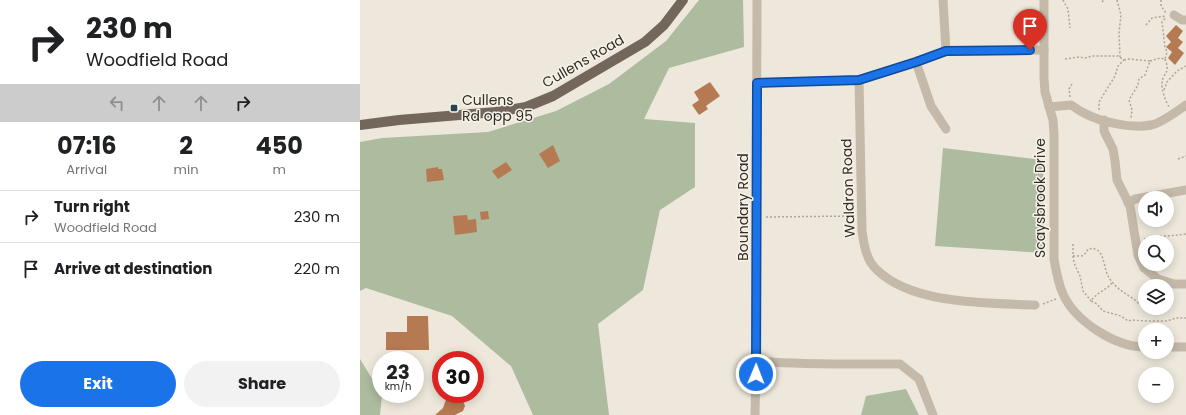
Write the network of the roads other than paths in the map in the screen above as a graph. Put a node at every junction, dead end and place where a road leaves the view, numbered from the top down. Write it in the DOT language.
graph roads {
  1 [pos="683,0"];
  2 [pos="757,0"];
  3 [pos="943,0"];
  4 [pos="1044,0"];
  5 [pos="1170,16"];
  6 [pos="1186,20"];
  7 [pos="1044,50"];
  8 [pos="946,51"];
  9 [pos="916,62"];
  10 [pos="859,80"];
  11 [pos="757,83"];
  12 [pos="1186,104"];
  13 [pos="1049,107"];
  14 [pos="1104,120"];
  15 [pos="360,125"];
  16 [pos="946,129"];
  17 [pos="1186,190"];
  18 [pos="1128,203"];
  19 [pos="1186,284"];
  20 [pos="1036,305"];
  21 [pos="1138,346"];
  22 [pos="1174,347"];
  23 [pos="1186,347"];
  24 [pos="756,361"];
  25 [pos="755,415"];
  26 [pos="933,415"];
  1 -- 15 [label="main road, Cullens Road"];
  2 -- 11 [label="street, Boundary Road"];
  3 -- 8 [label="street"];
  4 -- 7 [label="street, Scaysbrook Drive"];
  5 -- 6 [label="street"];
  7 -- 8 [label="street"];
  7 -- 13 [label="street, Scaysbrook Drive"];
  8 -- 9 [label="street"];
  9 -- 10 [label="street"];
  9 -- 16 [label="street"];
  10 -- 11 [label="street"];
  10 -- 20 [label="street, Waldron Road"];
  11 -- 24 [label="street, Boundary Road"];
  12 -- 14 [label="street"];
  13 -- 14 [label="street"];
  13 -- 21 [label="street, Scaysbrook Drive"];
  14 -- 18 [label="street"];
  17 -- 18 [label="street"];
  18 -- 19 [label="street"];
  22 -- 23 [label="street"];
  24 -- 25 [label="street, Boundary Road"];
  24 -- 26 [label="street"];
}
